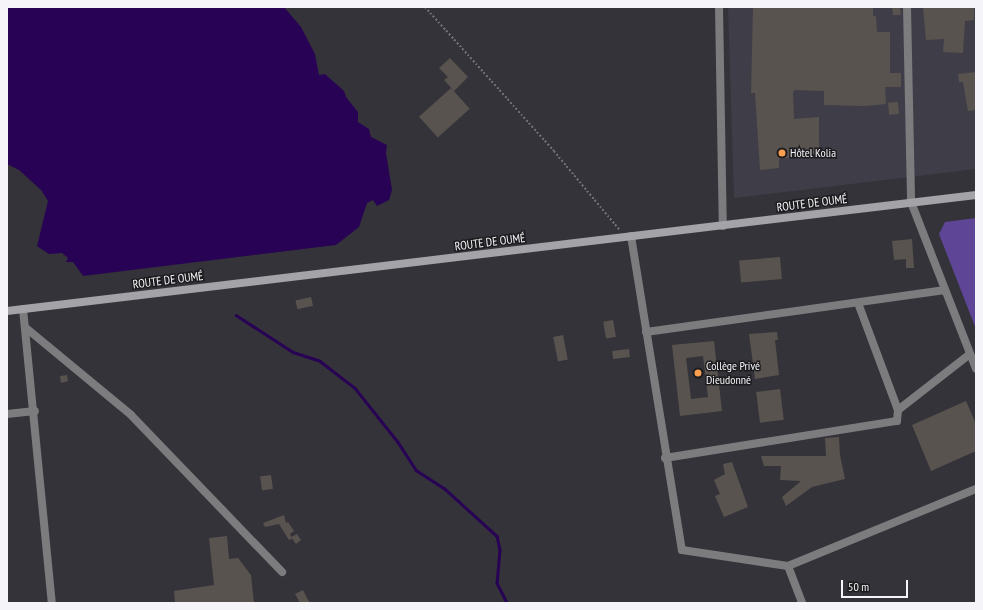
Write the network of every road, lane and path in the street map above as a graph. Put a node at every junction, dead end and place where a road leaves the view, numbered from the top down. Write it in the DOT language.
graph roads {
  1 [pos="425,7"];
  2 [pos="719,7"];
  3 [pos="907,7"];
  4 [pos="976,195"];
  5 [pos="911,202"];
  6 [pos="723,226"];
  7 [pos="628,237"];
  8 [pos="945,290"];
  9 [pos="858,303"];
  10 [pos="23,309"];
  11 [pos="7,311"];
  12 [pos="26,328"];
  13 [pos="646,332"];
  14 [pos="970,354"];
  15 [pos="976,369"];
  16 [pos="898,410"];
  17 [pos="35,411"];
  18 [pos="7,414"];
  19 [pos="666,458"];
  20 [pos="976,489"];
  21 [pos="788,566"];
  22 [pos="282,572"];
  23 [pos="52,603"];
  24 [pos="802,603"];
  1 -- 7 [label="path"];
  2 -- 6 [label="street"];
  3 -- 5 [label="street"];
  4 -- 5 [label="main road, ROUTE DE OUMÉ"];
  5 -- 6 [label="main road, ROUTE DE OUMÉ"];
  5 -- 8 [label="street"];
  6 -- 7 [label="main road, ROUTE DE OUMÉ"];
  7 -- 10 [label="main road, ROUTE DE OUMÉ"];
  7 -- 13 [label="street"];
  8 -- 9 [label="street"];
  8 -- 14 [label="street"];
  9 -- 13 [label="street"];
  9 -- 16 [label="street"];
  10 -- 11 [label="main road, ROUTE DE OUMÉ"];
  10 -- 12 [label="street"];
  12 -- 17 [label="street"];
  12 -- 22 [label="street"];
  13 -- 19 [label="street"];
  14 -- 15 [label="street"];
  14 -- 16 [label="street"];
  16 -- 19 [label="street"];
  17 -- 18 [label="street"];
  17 -- 23 [label="street"];
  19 -- 21 [label="street"];
  20 -- 21 [label="street"];
  21 -- 24 [label="street"];
}
